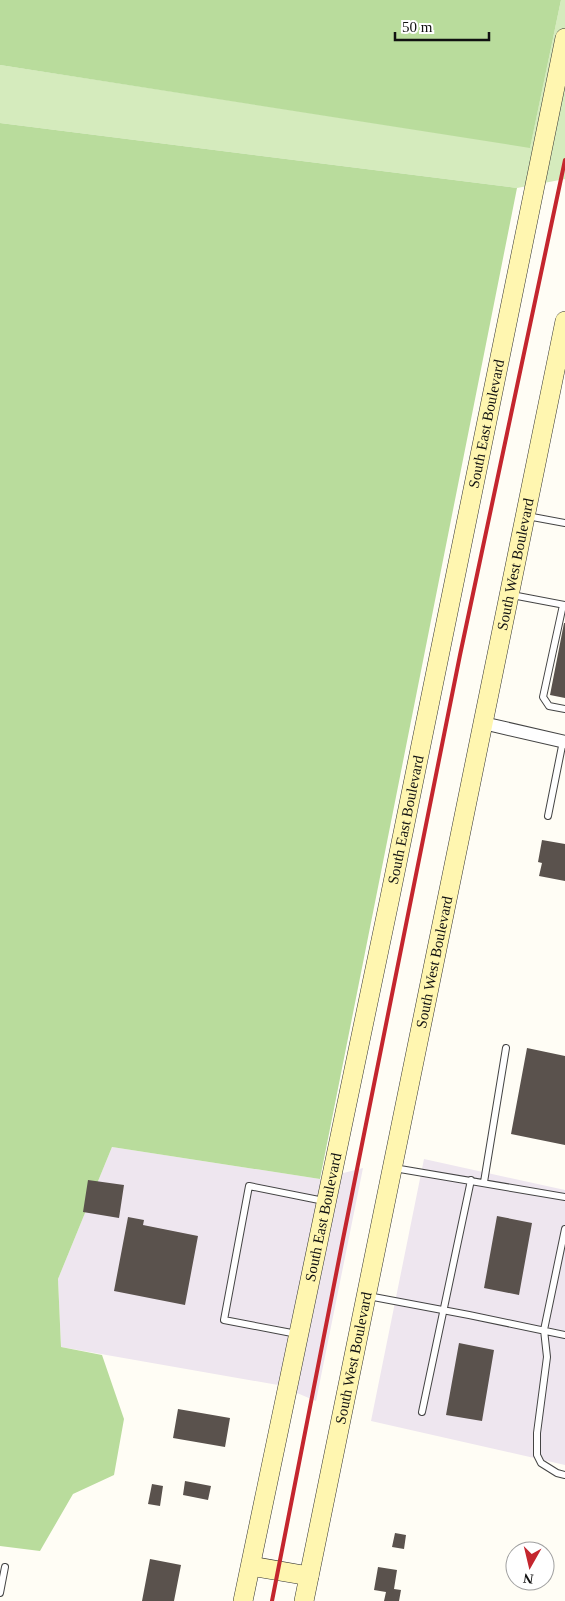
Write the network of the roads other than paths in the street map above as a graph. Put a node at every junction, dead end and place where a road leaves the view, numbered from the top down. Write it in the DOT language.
graph roads {
  1 [pos="565,38"];
  2 [pos="565,321"];
  3 [pos="525,515"];
  4 [pos="565,523"];
  5 [pos="509,594"];
  6 [pos="564,605"];
  7 [pos="565,709"];
  8 [pos="483,723"];
  9 [pos="564,741"];
  10 [pos="548,816"];
  11 [pos="506,1048"];
  12 [pos="392,1167"];
  13 [pos="471,1180"];
  14 [pos="484,1182"];
  15 [pos="565,1197"];
  16 [pos="326,1202"];
  17 [pos="565,1228"];
  18 [pos="366,1296"];
  19 [pos="443,1310"];
  20 [pos="544,1330"];
  21 [pos="298,1334"];
  22 [pos="565,1335"];
  23 [pos="422,1412"];
  24 [pos="565,1475"];
  25 [pos="251,1566"];
  26 [pos="5,1567"];
  27 [pos="309,1576"];
  28 [pos="0,1593"];
  29 [pos="243,1601"];
  30 [pos="304,1601"];
  1 -- 16 [label="main road, South East Boulevard"];
  2 -- 3 [label="main road, South West Boulevard"];
  3 -- 4 [label="lane"];
  3 -- 5 [label="main road, South West Boulevard"];
  5 -- 6 [label="lane"];
  5 -- 8 [label="main road, South West Boulevard"];
  6 -- 7 [label="lane"];
  8 -- 9 [label="street"];
  8 -- 12 [label="main road, South West Boulevard"];
  9 -- 10 [label="lane"];
  11 -- 14 [label="lane"];
  12 -- 13 [label="lane"];
  12 -- 18 [label="main road, South West Boulevard"];
  13 -- 14 [label="lane"];
  13 -- 19 [label="lane"];
  14 -- 15 [label="lane"];
  16 -- 21 [label="main road, South East Boulevard"];
  16 -- 21 [label="lane"];
  17 -- 20 [label="lane"];
  18 -- 19 [label="lane"];
  18 -- 27 [label="main road, South West Boulevard"];
  19 -- 20 [label="lane"];
  19 -- 23 [label="lane"];
  20 -- 22 [label="lane"];
  20 -- 24 [label="lane"];
  21 -- 25 [label="main road, South East Boulevard"];
  25 -- 27 [label="main road"];
  25 -- 29 [label="main road, South East Boulevard"];
  26 -- 28 [label="lane"];
  27 -- 30 [label="main road, South West Boulevard"];
}
